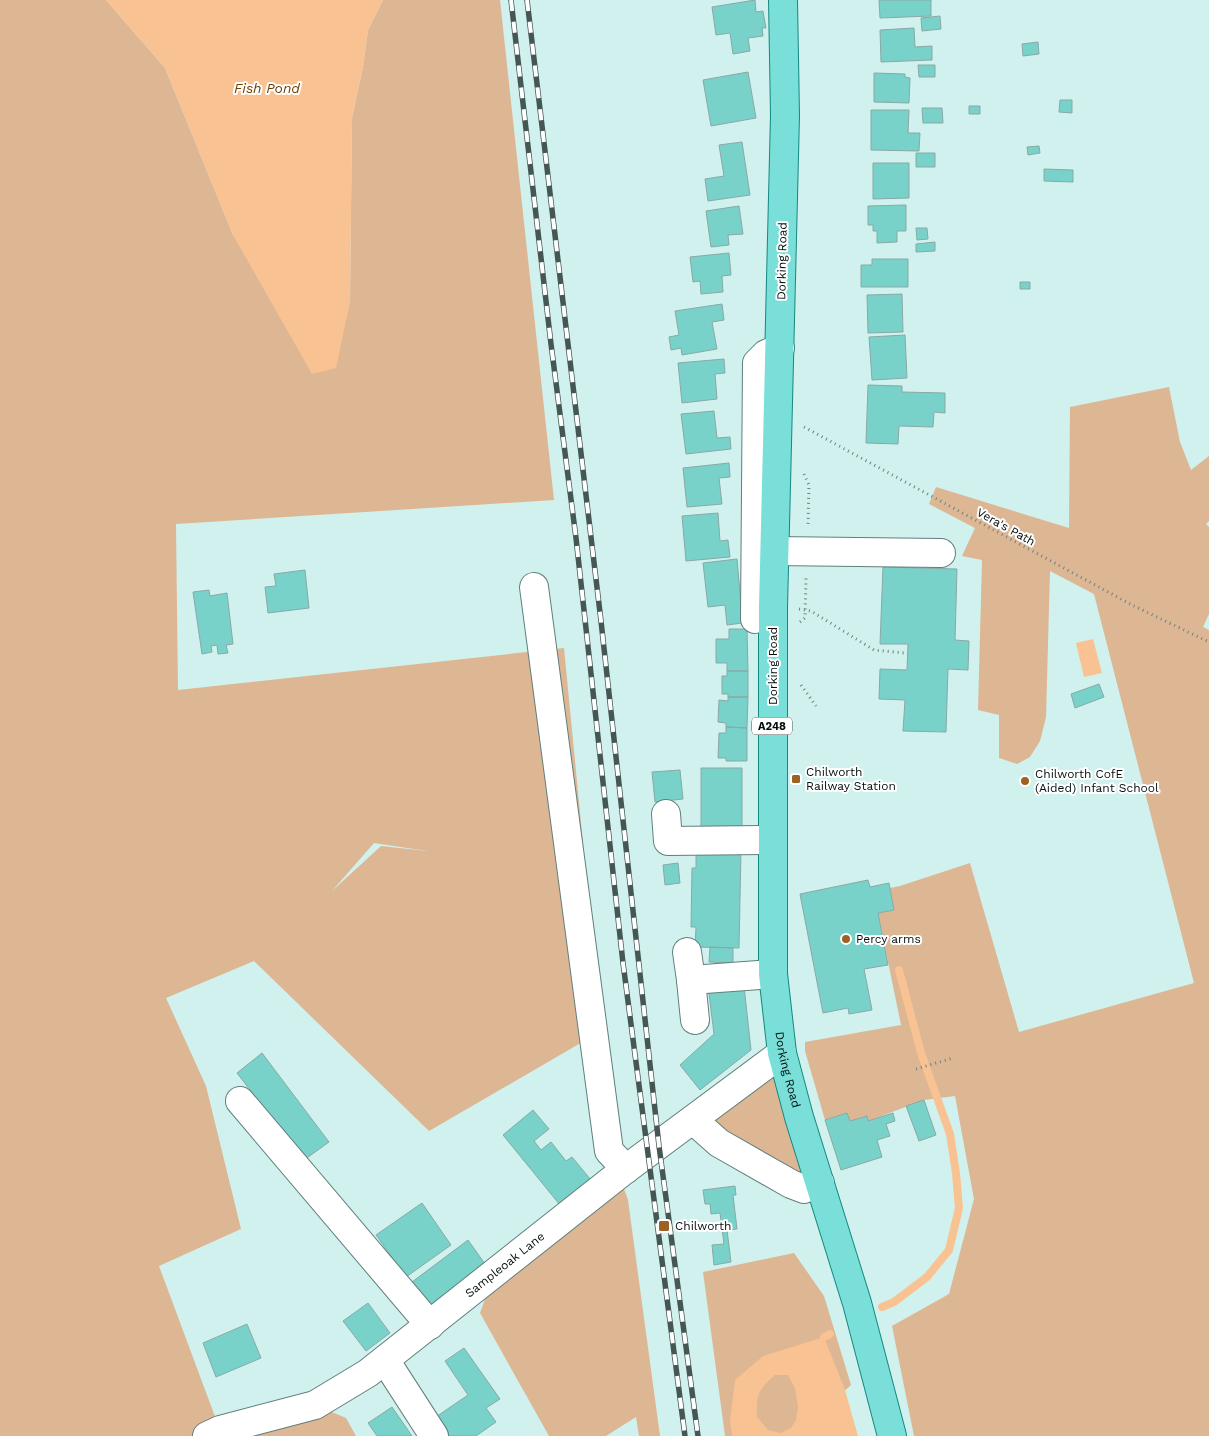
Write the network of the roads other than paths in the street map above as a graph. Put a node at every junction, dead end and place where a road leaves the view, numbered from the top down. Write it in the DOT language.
graph roads {
  1 [pos="783,0"];
  2 [pos="766,504"];
  3 [pos="774,551"];
  4 [pos="941,553"];
  5 [pos="534,588"];
  6 [pos="764,614"];
  7 [pos="666,814"];
  8 [pos="772,840"];
  9 [pos="687,952"];
  10 [pos="773,974"];
  11 [pos="691,980"];
  12 [pos="695,1020"];
  13 [pos="782,1053"];
  14 [pos="240,1101"];
  15 [pos="693,1120"];
  16 [pos="626,1169"];
  17 [pos="820,1183"];
  18 [pos="430,1325"];
  19 [pos="385,1360"];
  20 [pos="208,1436"];
  21 [pos="434,1436"];
  22 [pos="892,1436"];
  1 -- 2 [label="main road, Dorking Road / A248"];
  2 -- 3 [label="main road, Dorking Road / A248"];
  2 -- 6 [label="street"];
  3 -- 4 [label="street"];
  3 -- 6 [label="main road, Dorking Road / A248"];
  5 -- 16 [label="street"];
  6 -- 8 [label="main road, Dorking Road / A248"];
  7 -- 8 [label="street"];
  8 -- 10 [label="main road, Dorking Road / A248"];
  9 -- 11 [label="street"];
  10 -- 11 [label="street"];
  10 -- 13 [label="main road, Dorking Road / A248"];
  11 -- 12 [label="street"];
  13 -- 15 [label="street, Sampleoak Lane"];
  13 -- 17 [label="main road, Dorking Road / A248"];
  14 -- 18 [label="street"];
  15 -- 16 [label="street, Sampleoak Lane"];
  15 -- 17 [label="street"];
  16 -- 18 [label="street, Sampleoak Lane"];
  17 -- 22 [label="main road, Dorking Road / A248"];
  18 -- 19 [label="street, Sampleoak Lane"];
  19 -- 20 [label="street, Sampleoak Lane"];
  19 -- 21 [label="street"];
}
